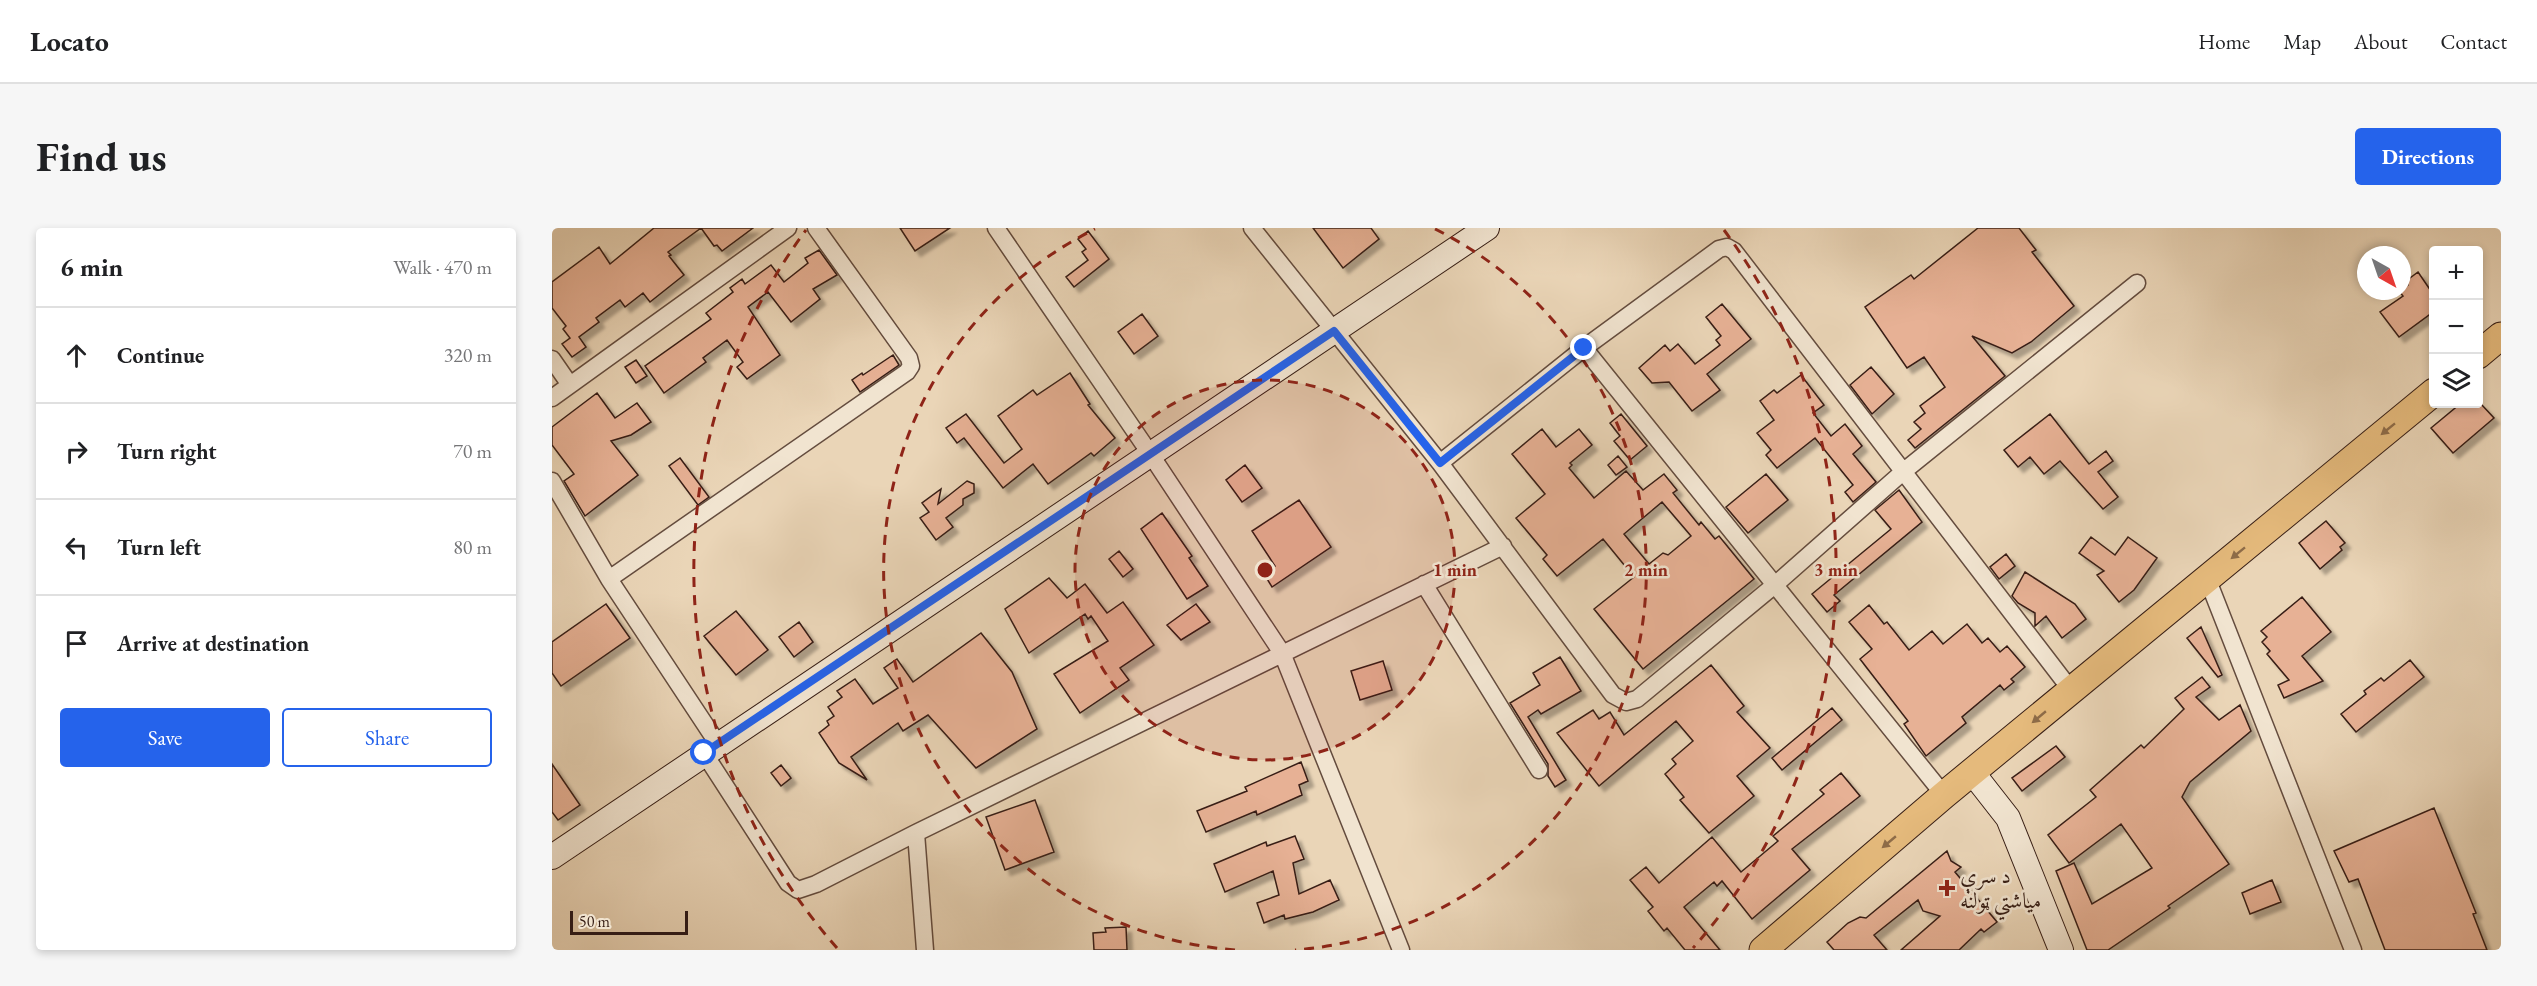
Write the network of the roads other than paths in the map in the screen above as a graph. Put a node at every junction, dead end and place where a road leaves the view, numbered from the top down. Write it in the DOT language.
graph roads {
  1 [pos="788,228"];
  2 [pos="816,228"];
  3 [pos="996,228"];
  4 [pos="1252,228"];
  5 [pos="1487,228"];
  6 [pos="2137,283"];
  7 [pos="1334,331"];
  8 [pos="2501,336"];
  9 [pos="1584,348"];
  10 [pos="2479,354"];
  11 [pos="552,359"];
  12 [pos="570,385"];
  13 [pos="2429,395"];
  14 [pos="552,398"];
  15 [pos="1151,455"];
  16 [pos="1440,463"];
  17 [pos="1904,471"];
  18 [pos="552,481"];
  19 [pos="1503,546"];
  20 [pos="2206,578"];
  21 [pos="609,579"];
  22 [pos="1424,584"];
  23 [pos="1776,584"];
  24 [pos="1282,653"];
  25 [pos="2071,690"];
  26 [pos="711,749"];
  27 [pos="1539,770"];
  28 [pos="1972,772"];
  29 [pos="1944,795"];
  30 [pos="916,833"];
  31 [pos="552,857"];
  32 [pos="925,950"];
  33 [pos="1401,950"];
  34 [pos="1763,950"];
  35 [pos="2061,950"];
  36 [pos="2354,950"];
  1 -- 12 [label="street"];
  2 -- 21 [label="street"];
  3 -- 15 [label="street"];
  4 -- 7 [label="street"];
  5 -- 7 [label="street"];
  6 -- 17 [label="street"];
  7 -- 15 [label="street"];
  7 -- 16 [label="street"];
  8 -- 10 [label="main road"];
  9 -- 16 [label="street"];
  9 -- 17 [label="street"];
  9 -- 23 [label="street"];
  11 -- 12 [label="street"];
  12 -- 14 [label="street"];
  13 -- 20 [label="main road, one-way"];
  15 -- 24 [label="street"];
  15 -- 26 [label="street"];
  16 -- 19 [label="street"];
  17 -- 23 [label="street"];
  17 -- 25 [label="street"];
  18 -- 21 [label="street"];
  19 -- 22 [label="street"];
  19 -- 23 [label="street"];
  20 -- 25 [label="main road"];
  20 -- 36 [label="street"];
  21 -- 26 [label="street"];
  22 -- 24 [label="street"];
  22 -- 27 [label="street"];
  23 -- 29 [label="street"];
  24 -- 30 [label="street"];
  24 -- 33 [label="street"];
  25 -- 28 [label="main road, one-way"];
  26 -- 30 [label="street"];
  26 -- 31 [label="street"];
  28 -- 29 [label="main road"];
  28 -- 35 [label="street"];
  29 -- 34 [label="main road, one-way"];
  30 -- 32 [label="street"];
}
